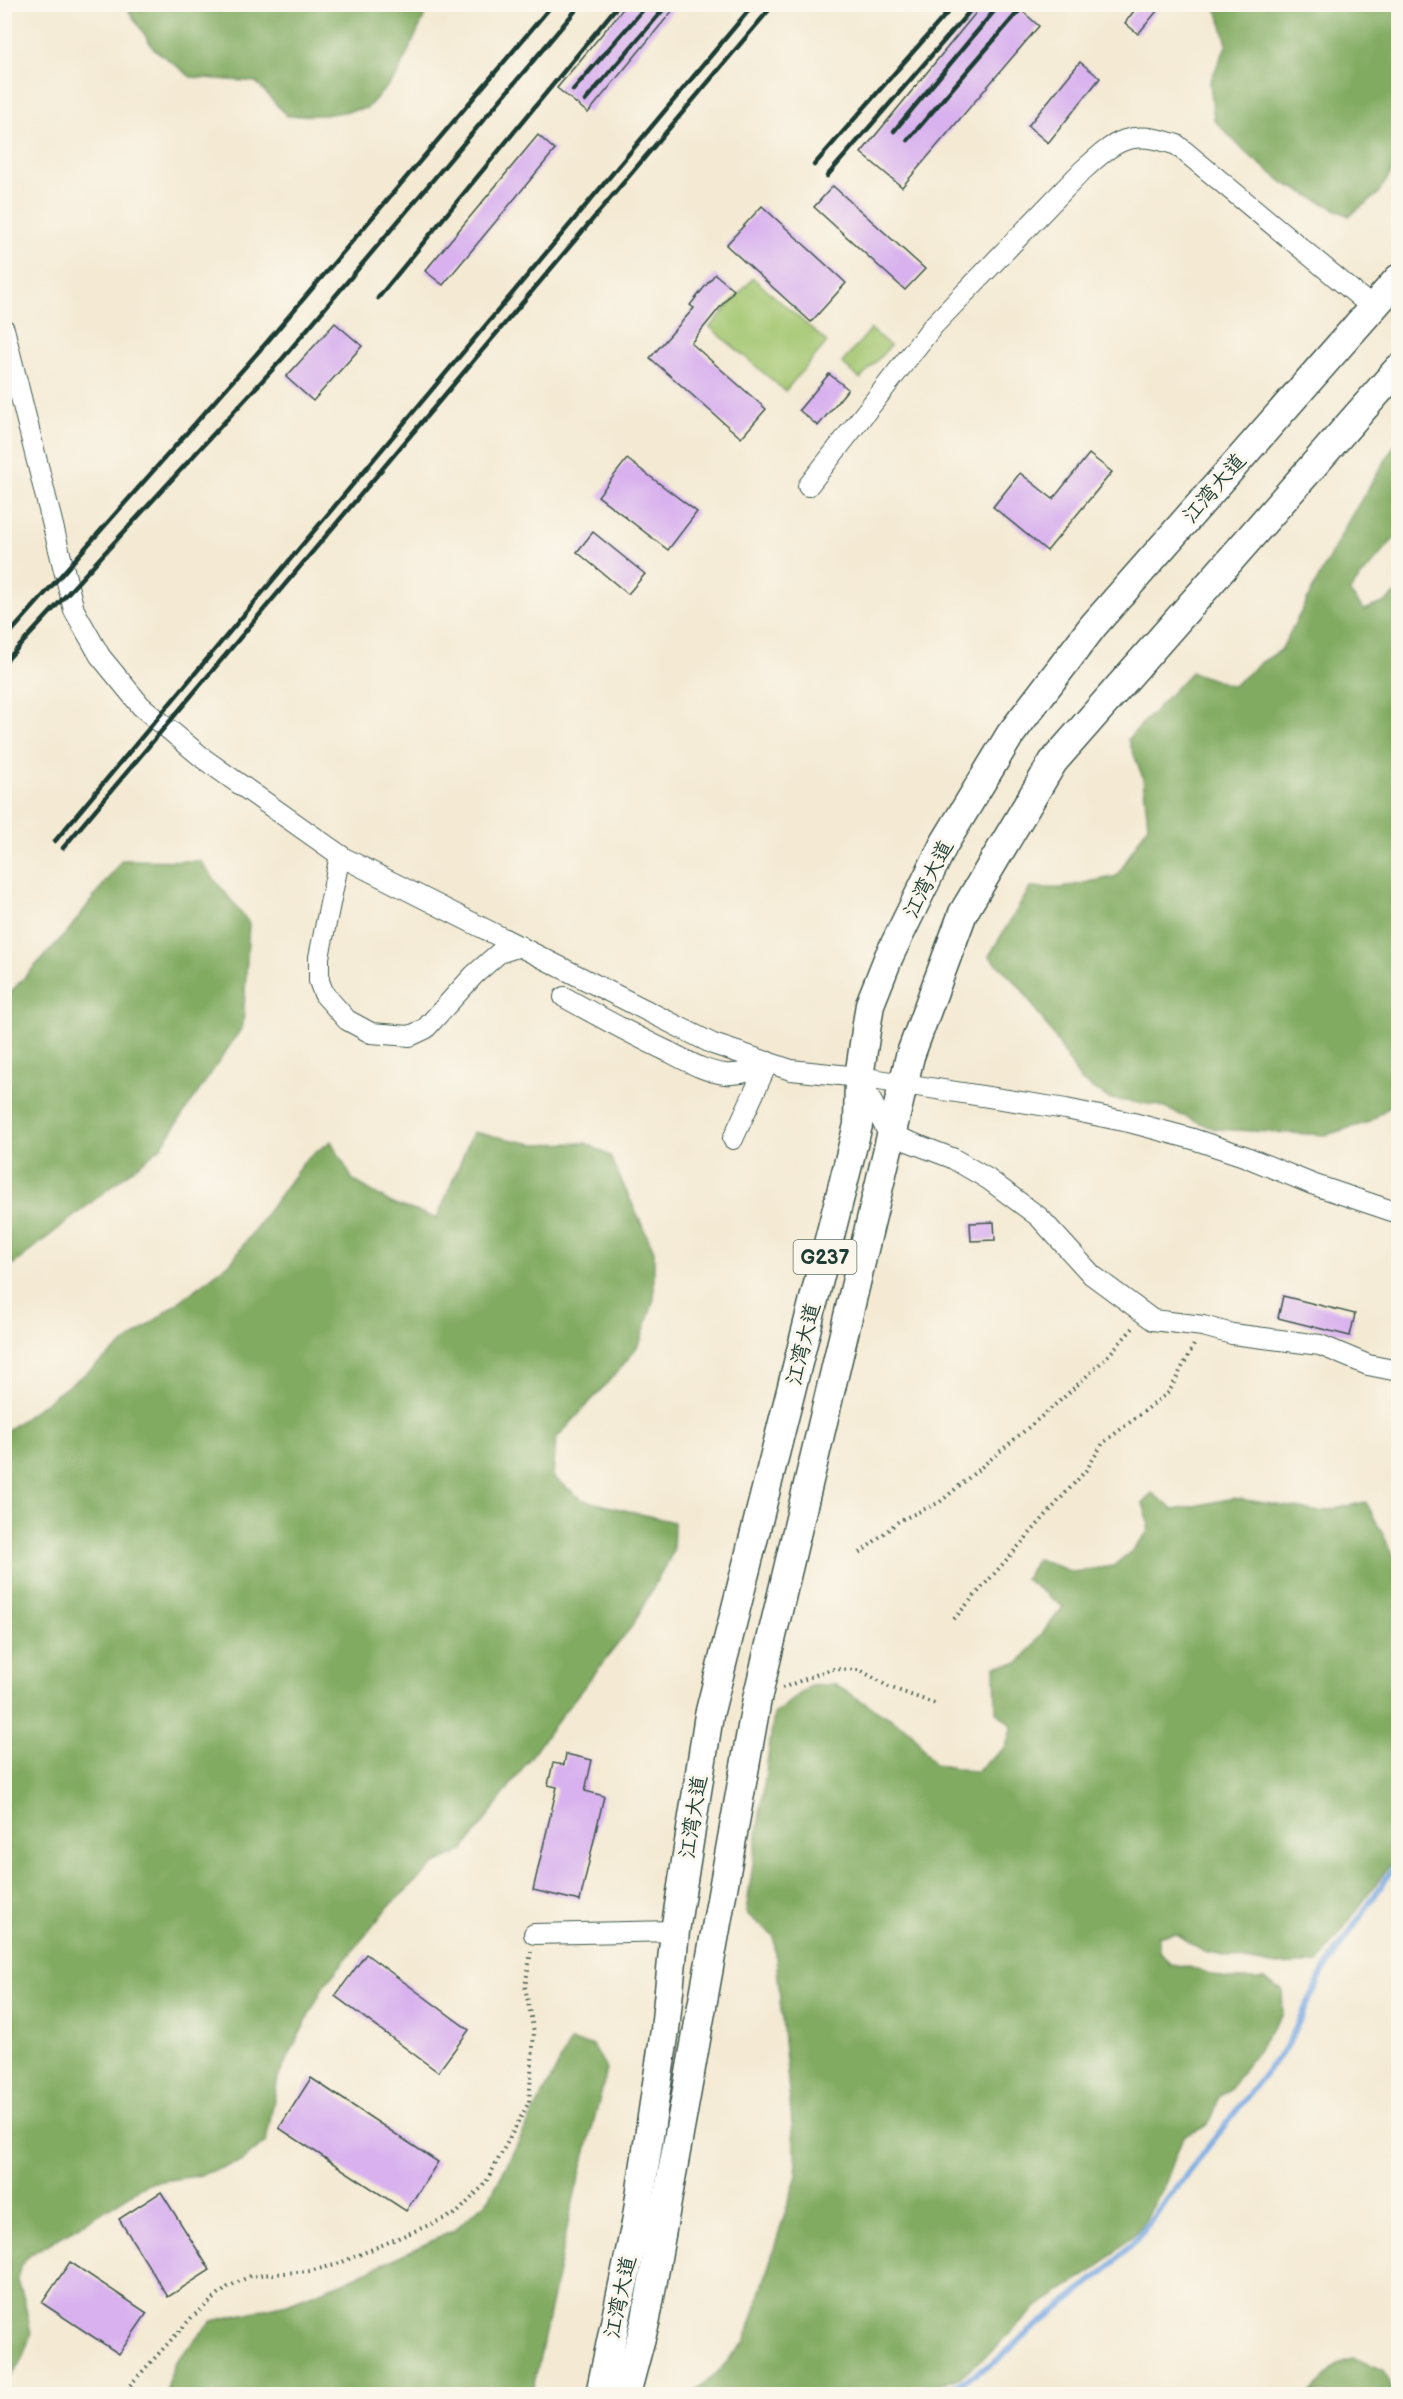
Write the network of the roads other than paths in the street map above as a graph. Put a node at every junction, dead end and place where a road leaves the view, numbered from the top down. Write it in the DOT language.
graph roads {
  1 [pos="1398,279"];
  2 [pos="1373,308"];
  3 [pos="4,329"];
  4 [pos="1398,369"];
  5 [pos="808,486"];
  6 [pos="340,855"];
  7 [pos="520,946"];
  8 [pos="564,997"];
  9 [pos="768,1062"];
  10 [pos="859,1077"];
  11 [pos="902,1084"];
  12 [pos="890,1134"];
  13 [pos="733,1139"];
  14 [pos="1398,1213"];
  15 [pos="1398,1371"];
  16 [pos="675,1931"];
  17 [pos="534,1934"];
  18 [pos="600,2394"];
  19 [pos="626,2394"];
  1 -- 2 [label="highway, 江湾大道 / G237"];
  2 -- 5 [label="street"];
  2 -- 10 [label="highway, 江湾大道 / G237"];
  3 -- 6 [label="street"];
  4 -- 11 [label="highway, 江湾大道 / G237"];
  6 -- 7 [label="street"];
  6 -- 7 [label="street"];
  7 -- 9 [label="street"];
  8 -- 9 [label="street"];
  9 -- 10 [label="street"];
  9 -- 13 [label="street"];
  10 -- 11 [label="street"];
  10 -- 12 [label="street"];
  10 -- 16 [label="highway, 江湾大道 / G237"];
  11 -- 12 [label="highway, 江湾大道 / G237"];
  11 -- 14 [label="street"];
  12 -- 15 [label="street"];
  12 -- 19 [label="highway, 江湾大道 / G237"];
  16 -- 17 [label="street"];
  16 -- 18 [label="highway, 江湾大道 / G237"];
}
